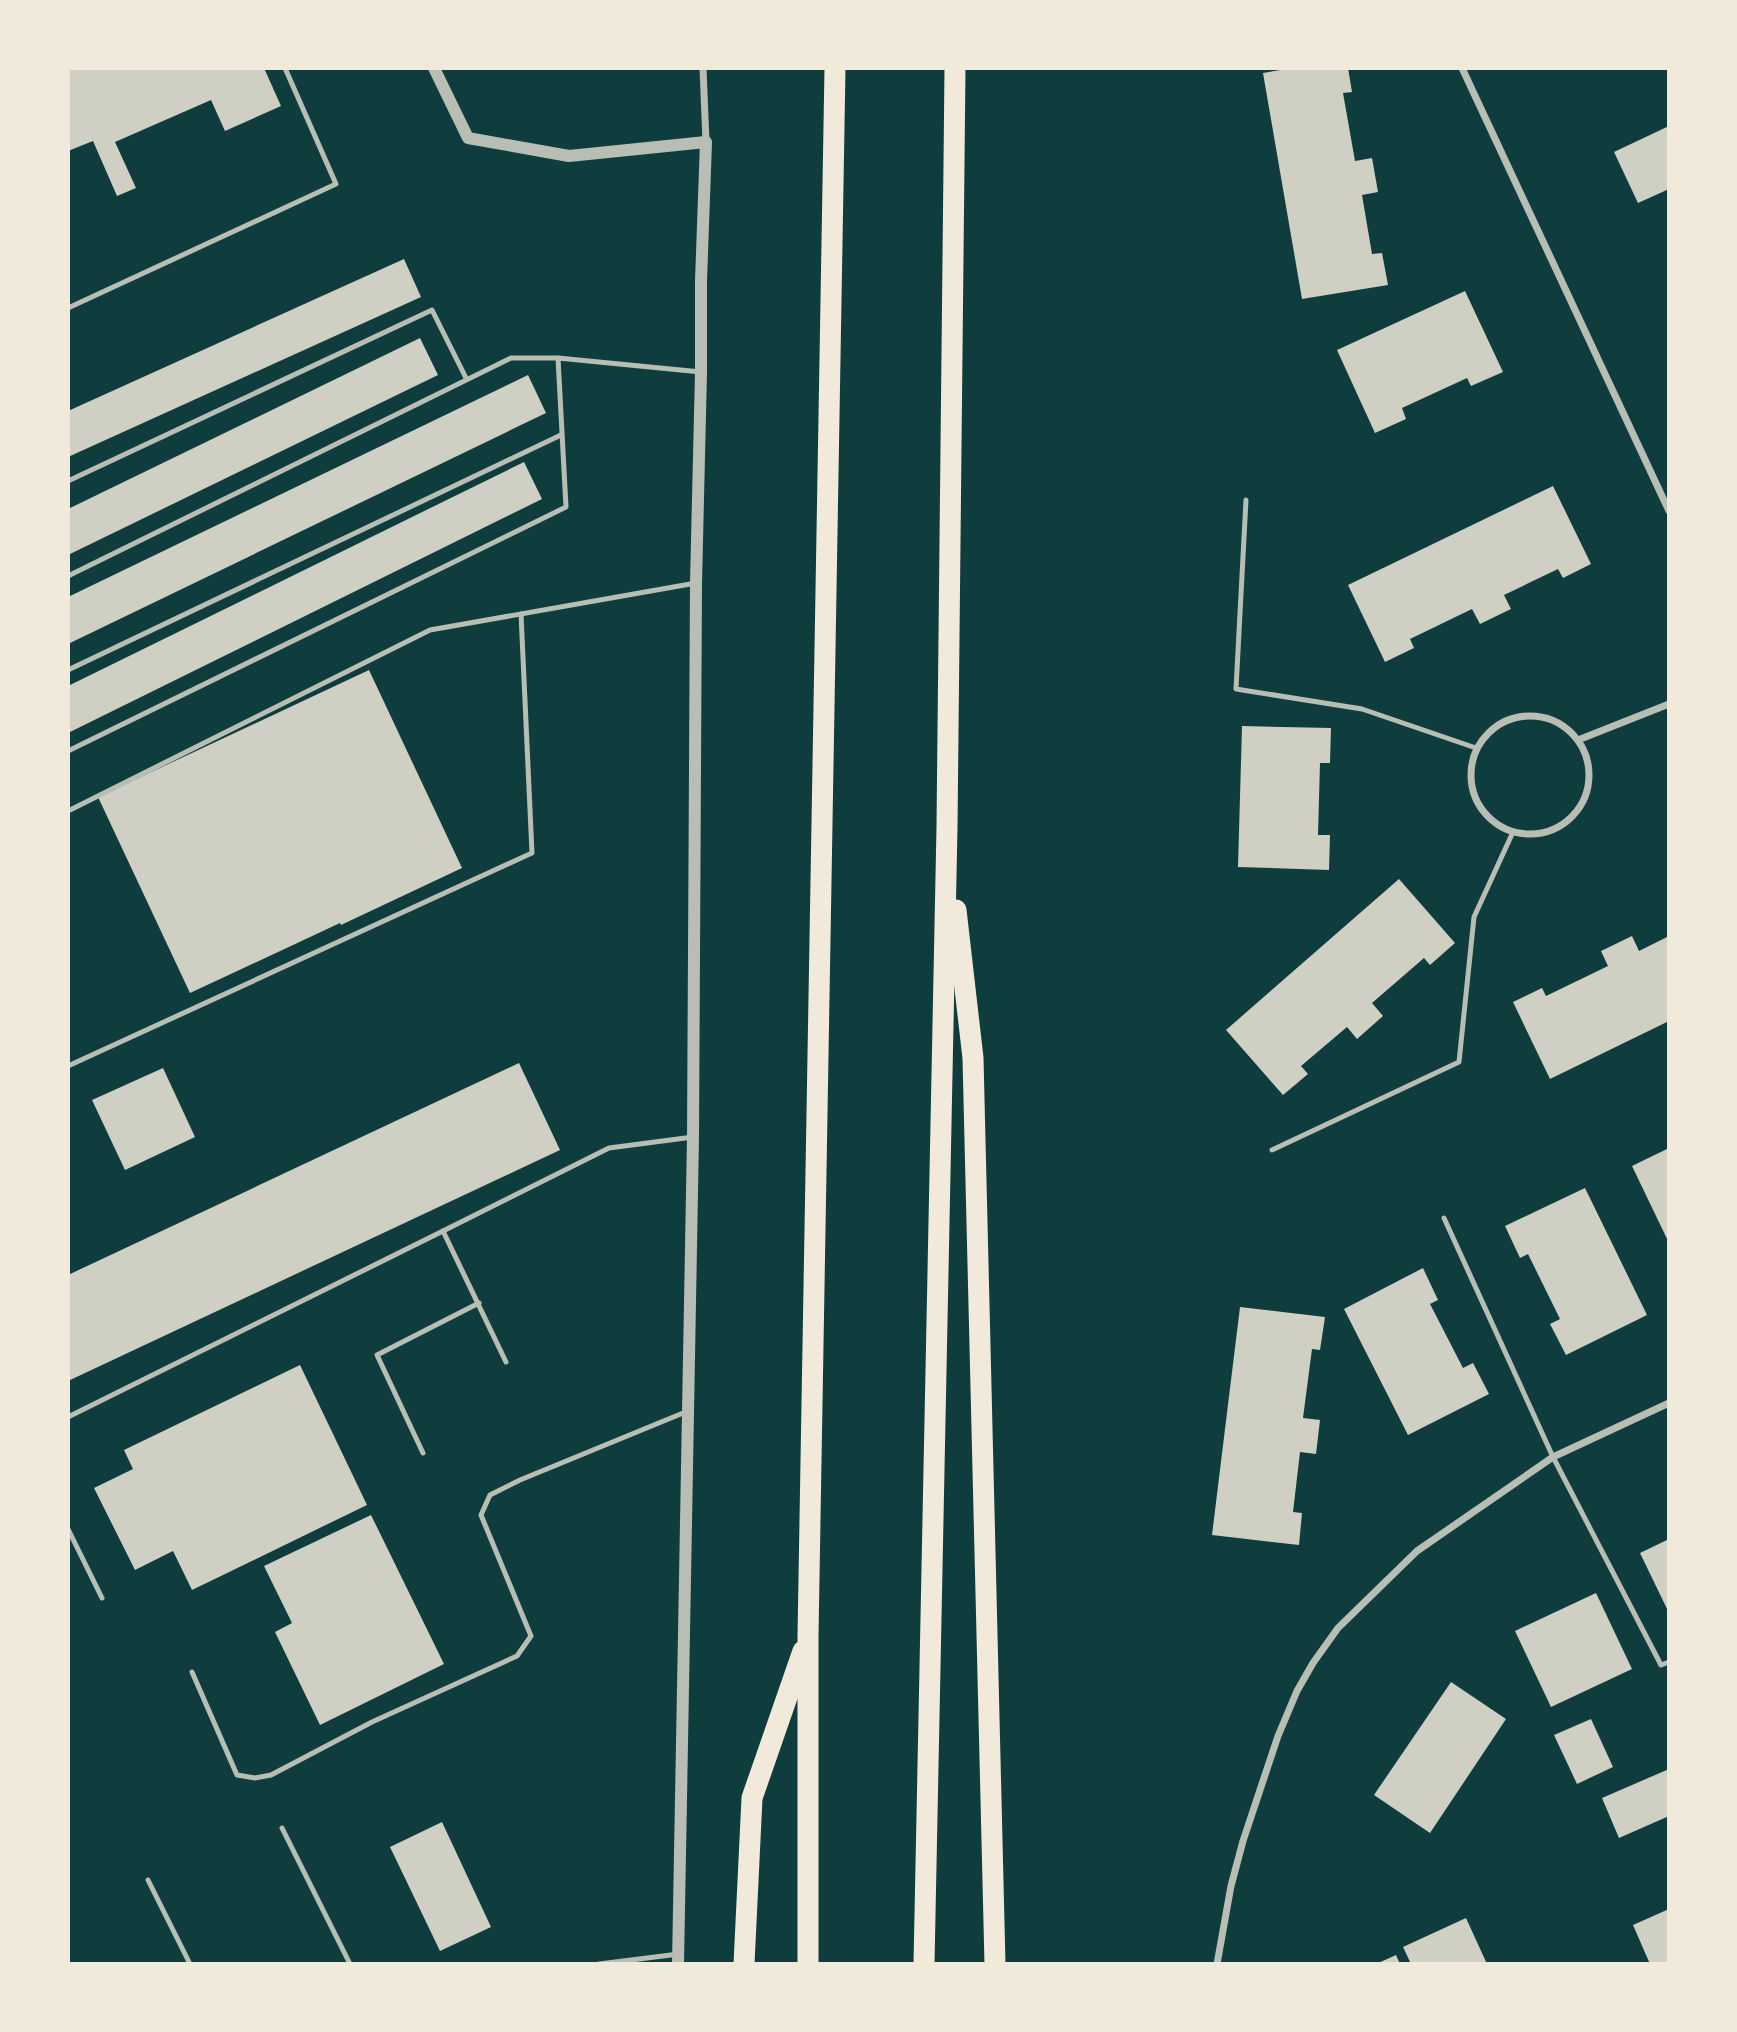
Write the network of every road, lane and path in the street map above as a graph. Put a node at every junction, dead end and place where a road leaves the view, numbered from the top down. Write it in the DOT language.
graph roads {
  1 [pos="285,68"];
  2 [pos="434,68"];
  3 [pos="703,68"];
  4 [pos="835,68"];
  5 [pos="955,68"];
  6 [pos="1462,68"];
  7 [pos="706,142"];
  8 [pos="68,308"];
  9 [pos="558,358"];
  10 [pos="701,372"];
  11 [pos="466,378"];
  12 [pos="561,435"];
  13 [pos="68,481"];
  14 [pos="1246,499"];
  15 [pos="1669,511"];
  16 [pos="68,576"];
  17 [pos="696,583"];
  18 [pos="520,614"];
  19 [pos="68,670"];
  20 [pos="1669,704"];
  21 [pos="1578,740"];
  22 [pos="1476,748"];
  23 [pos="68,751"];
  24 [pos="68,810"];
  25 [pos="947,827"];
  26 [pos="1513,832"];
  27 [pos="68,1066"];
  28 [pos="693,1138"];
  29 [pos="1272,1150"];
  30 [pos="1444,1218"];
  31 [pos="443,1231"];
  32 [pos="479,1303"];
  33 [pos="506,1362"];
  34 [pos="1669,1403"];
  35 [pos="688,1411"];
  36 [pos="68,1417"];
  37 [pos="423,1452"];
  38 [pos="1553,1457"];
  39 [pos="68,1529"];
  40 [pos="102,1598"];
  41 [pos="808,1636"];
  42 [pos="1669,1661"];
  43 [pos="192,1672"];
  44 [pos="282,1828"];
  45 [pos="148,1880"];
  46 [pos="678,1959"];
  47 [pos="190,1964"];
  48 [pos="350,1964"];
  49 [pos="599,1964"];
  50 [pos="744,1964"];
  51 [pos="808,1964"];
  52 [pos="924,1964"];
  53 [pos="995,1964"];
  54 [pos="1217,1964"];
  1 -- 8 [label="lane"];
  2 -- 7 [label="street"];
  3 -- 7 [label="street"];
  4 -- 41 [label="highway"];
  5 -- 25 [label="highway"];
  6 -- 15 [label="street"];
  7 -- 10 [label="street"];
  9 -- 10 [label="lane"];
  9 -- 11 [label="lane"];
  9 -- 12 [label="lane"];
  10 -- 17 [label="street"];
  11 -- 13 [label="lane"];
  11 -- 16 [label="lane"];
  12 -- 19 [label="lane"];
  12 -- 23 [label="lane"];
  14 -- 22 [label="lane"];
  17 -- 18 [label="lane"];
  17 -- 28 [label="street"];
  18 -- 24 [label="lane"];
  18 -- 27 [label="lane"];
  20 -- 21 [label="street"];
  21 -- 22 [label="street"];
  21 -- 26 [label="street"];
  22 -- 26 [label="street"];
  25 -- 52 [label="highway"];
  25 -- 53 [label="highway"];
  26 -- 29 [label="lane"];
  28 -- 31 [label="lane"];
  28 -- 35 [label="street"];
  30 -- 38 [label="lane"];
  31 -- 32 [label="lane"];
  31 -- 36 [label="lane"];
  32 -- 33 [label="lane"];
  32 -- 37 [label="lane"];
  34 -- 38 [label="street"];
  35 -- 43 [label="lane"];
  35 -- 46 [label="street"];
  38 -- 42 [label="lane"];
  38 -- 54 [label="street"];
  39 -- 40 [label="lane"];
  41 -- 50 [label="highway"];
  41 -- 51 [label="highway"];
  44 -- 48 [label="lane"];
  45 -- 47 [label="lane"];
  46 -- 49 [label="lane"];
}
